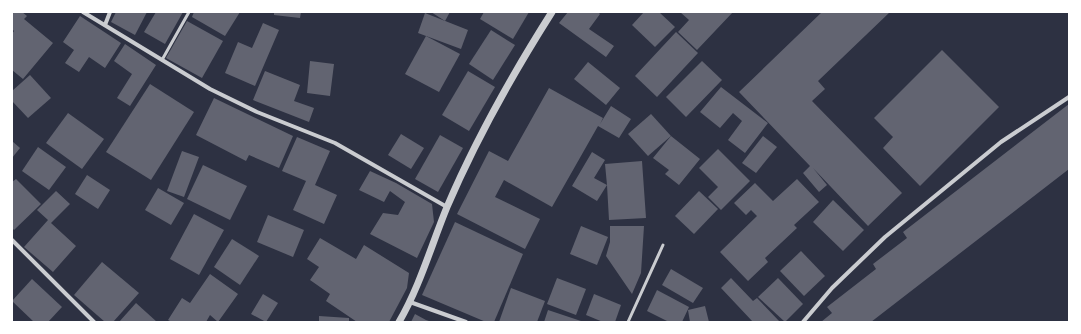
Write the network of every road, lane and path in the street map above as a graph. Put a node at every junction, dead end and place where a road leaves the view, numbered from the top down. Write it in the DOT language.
graph roads {
  1 [pos="83,12"];
  2 [pos="110,12"];
  3 [pos="189,12"];
  4 [pos="552,12"];
  5 [pos="105,25"];
  6 [pos="162,60"];
  7 [pos="1069,97"];
  8 [pos="448,207"];
  9 [pos="12,240"];
  10 [pos="664,245"];
  11 [pos="410,302"];
  12 [pos="94,322"];
  13 [pos="399,322"];
  14 [pos="466,322"];
  15 [pos="628,322"];
  16 [pos="803,322"];
  1 -- 5 [label="street"];
  2 -- 5 [label="street"];
  3 -- 6 [label="lane"];
  4 -- 8 [label="street"];
  5 -- 6 [label="street"];
  6 -- 8 [label="street"];
  7 -- 16 [label="street"];
  8 -- 11 [label="street"];
  9 -- 12 [label="street"];
  10 -- 15 [label="lane"];
  11 -- 13 [label="street"];
  11 -- 14 [label="street"];
}
